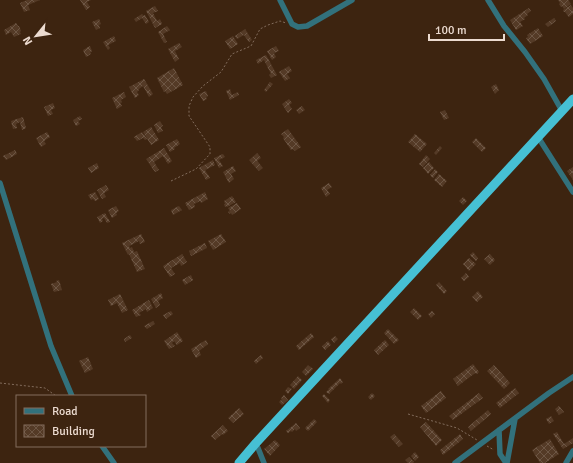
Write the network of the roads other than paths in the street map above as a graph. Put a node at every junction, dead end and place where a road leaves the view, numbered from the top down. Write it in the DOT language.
graph roads {
  1 [pos="280,0"];
  2 [pos="352,0"];
  3 [pos="488,0"];
  4 [pos="573,99"];
  5 [pos="562,111"];
  6 [pos="538,137"];
  7 [pos="0,183"];
  8 [pos="573,192"];
  9 [pos="573,377"];
  10 [pos="72,395"];
  11 [pos="515,419"];
  12 [pos="499,430"];
  13 [pos="256,443"];
  14 [pos="103,447"];
  15 [pos="573,451"];
  16 [pos="114,463"];
  17 [pos="239,463"];
  18 [pos="264,463"];
  19 [pos="455,463"];
  20 [pos="506,463"];
  21 [pos="566,463"];
  1 -- 2 [label="street"];
  3 -- 5 [label="street"];
  4 -- 5 [label="highway"];
  5 -- 6 [label="highway"];
  6 -- 8 [label="street"];
  6 -- 13 [label="highway"];
  7 -- 10 [label="street"];
  9 -- 11 [label="street"];
  11 -- 12 [label="street"];
  11 -- 20 [label="street"];
  12 -- 19 [label="street"];
  12 -- 20 [label="street"];
  13 -- 17 [label="highway"];
  13 -- 18 [label="street"];
  14 -- 16 [label="street"];
  15 -- 21 [label="street"];
}
